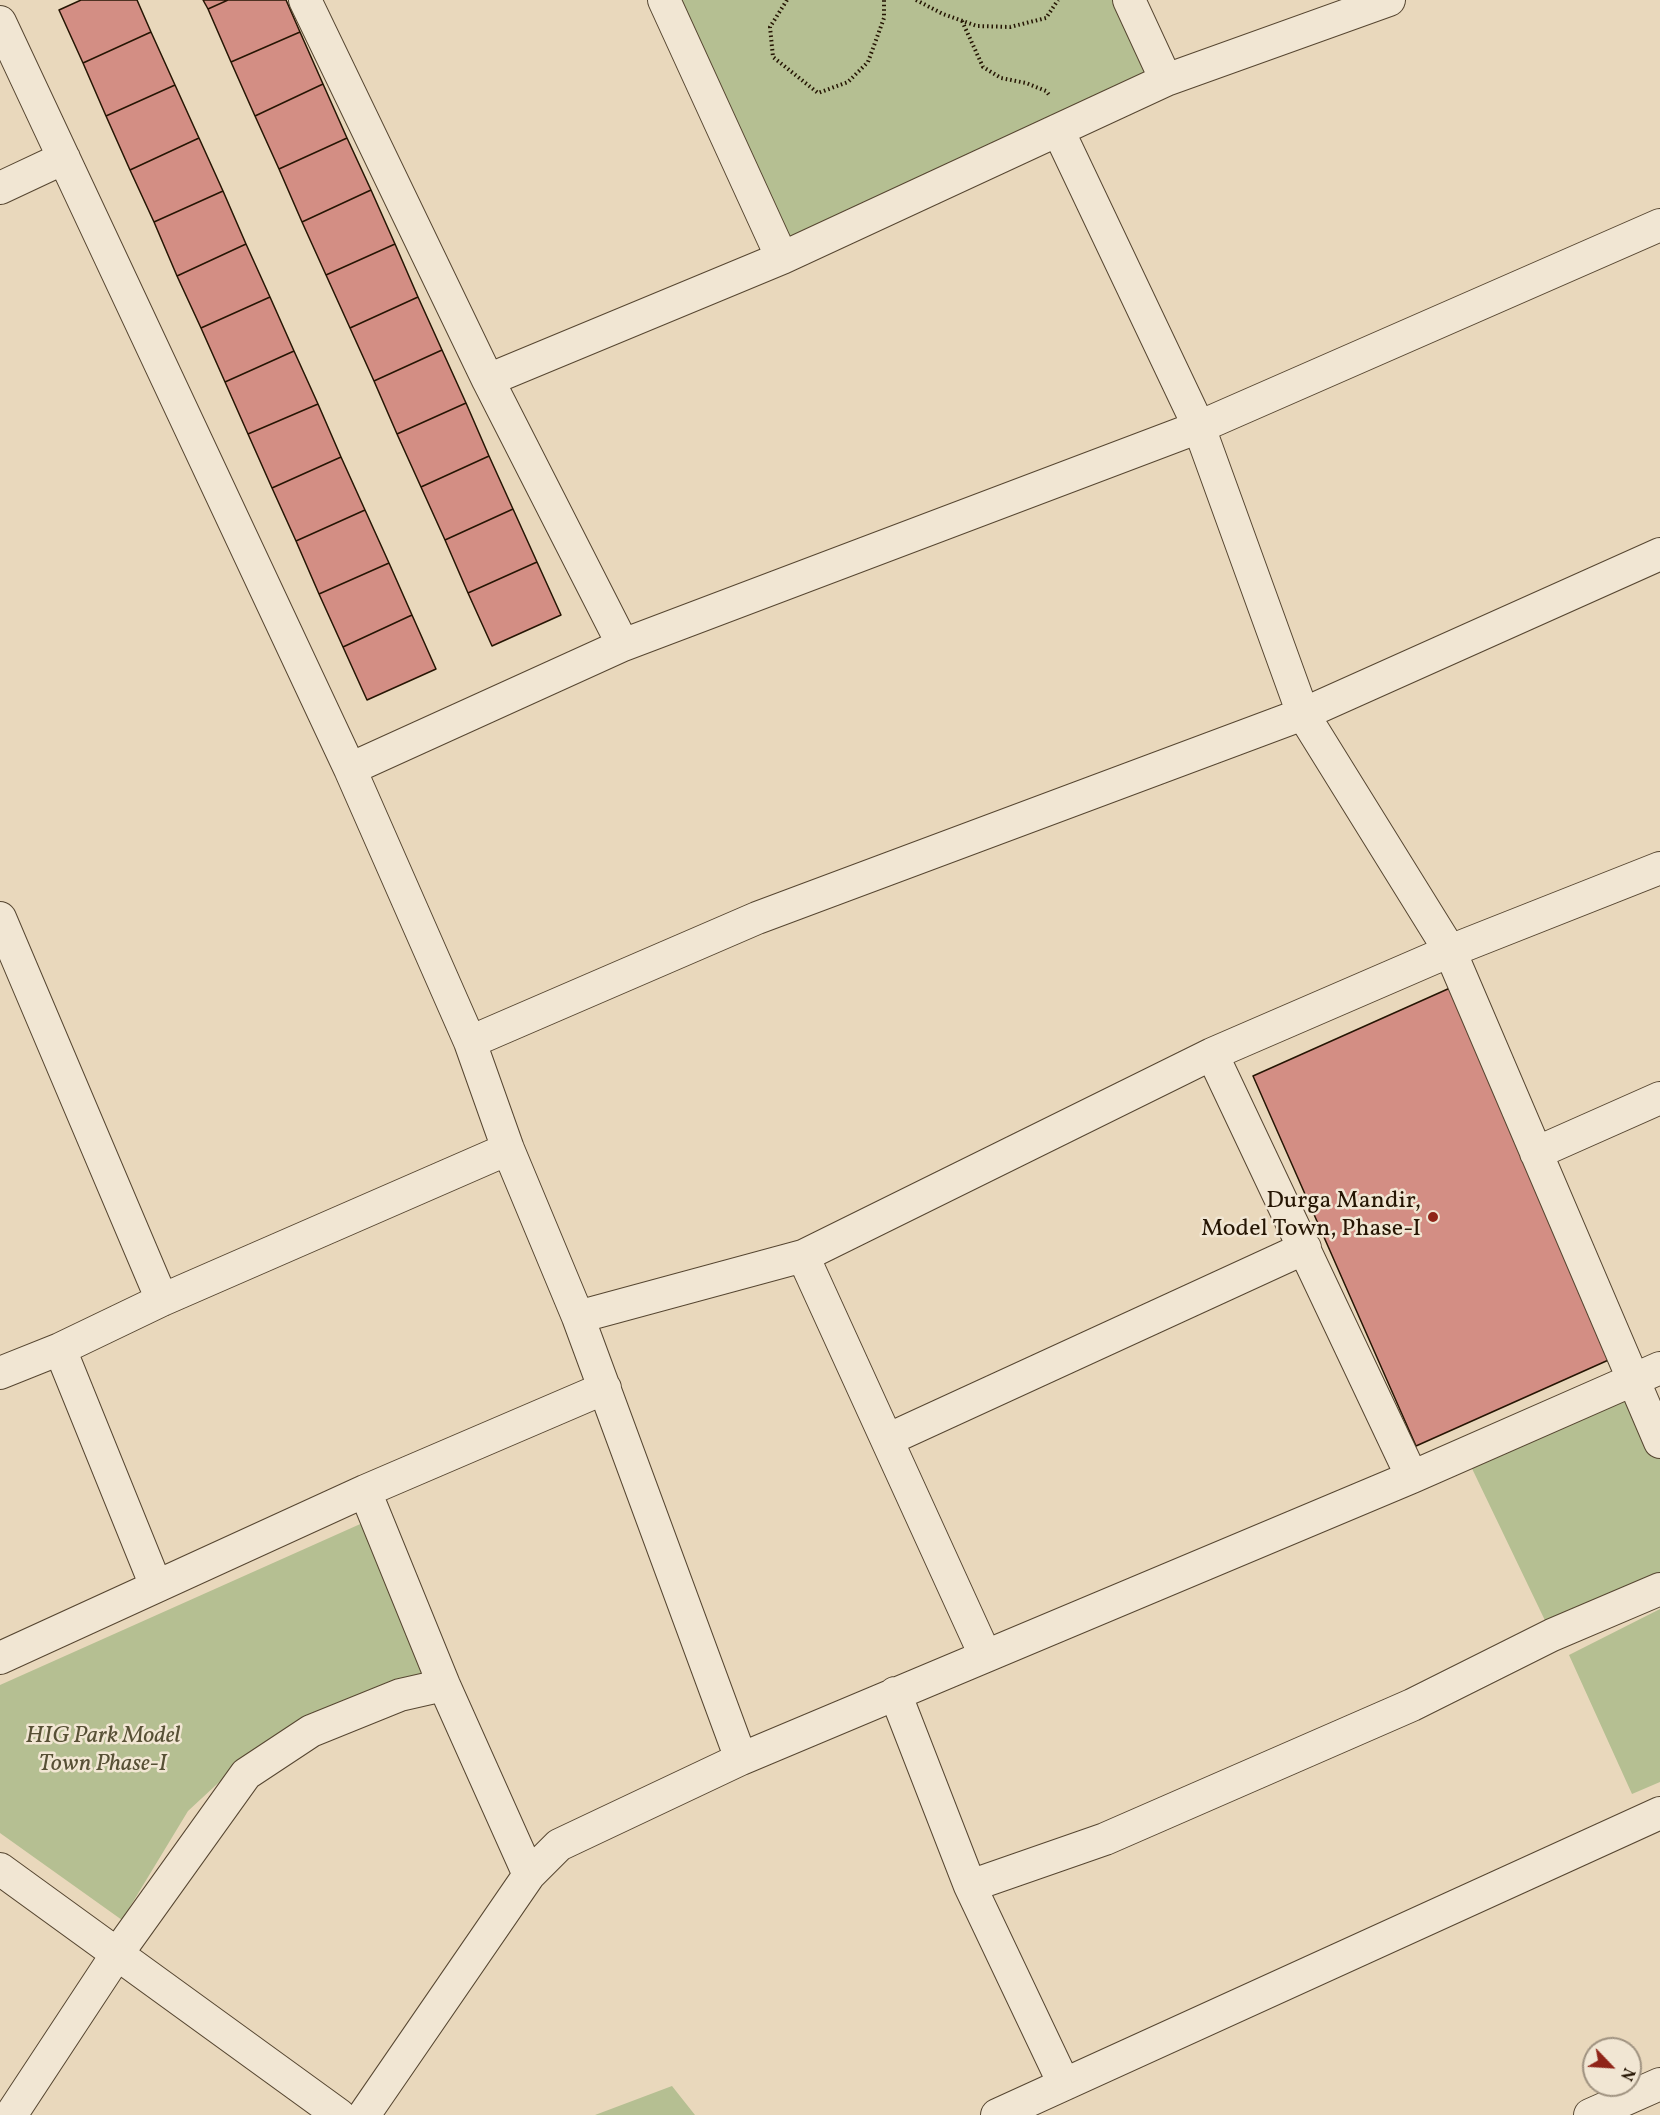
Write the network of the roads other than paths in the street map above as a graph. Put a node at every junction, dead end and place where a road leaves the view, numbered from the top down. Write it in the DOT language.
graph roads {
  1 [pos="305,0"];
  2 [pos="664,0"];
  3 [pos="1129,0"];
  4 [pos="1389,0"];
  5 [pos="0,22"];
  6 [pos="1166,80"];
  7 [pos="1062,128"];
  8 [pos="64,158"];
  9 [pos="0,188"];
  10 [pos="1660,225"];
  11 [pos="782,258"];
  12 [pos="488,380"];
  13 [pos="1199,427"];
  14 [pos="1660,554"];
  15 [pos="623,645"];
  16 [pos="1303,714"];
  17 [pos="350,769"];
  18 [pos="1660,868"];
  19 [pos="0,918"];
  20 [pos="1450,951"];
  21 [pos="470,1042"];
  22 [pos="1212,1054"];
  23 [pos="1660,1098"];
  24 [pos="508,1149"];
  25 [pos="1536,1153"];
  26 [pos="1305,1248"];
  27 [pos="803,1256"];
  28 [pos="162,1300"];
  29 [pos="578,1317"];
  30 [pos="60,1349"];
  31 [pos="0,1373"];
  32 [pos="1647,1374"];
  33 [pos="605,1388"];
  34 [pos="887,1440"];
  35 [pos="1660,1442"];
  36 [pos="1412,1477"];
  37 [pos="366,1491"];
  38 [pos="156,1586"];
  39 [pos="1660,1589"];
  40 [pos="985,1655"];
  41 [pos="0,1658"];
  42 [pos="444,1685"];
  43 [pos="895,1693"];
  44 [pos="741,1759"];
  45 [pos="1660,1814"];
  46 [pos="0,1869"];
  47 [pos="529,1875"];
  48 [pos="970,1886"];
  49 [pos="117,1954"];
  50 [pos="1064,2084"];
  51 [pos="1660,2084"];
  52 [pos="1031,2108"];
  53 [pos="11,2115"];
  54 [pos="339,2115"];
  55 [pos="364,2115"];
  56 [pos="997,2115"];
  57 [pos="1590,2115"];
  1 -- 12 [label="street"];
  2 -- 11 [label="street"];
  3 -- 6 [label="street"];
  4 -- 6 [label="street"];
  5 -- 8 [label="street"];
  6 -- 7 [label="street"];
  7 -- 11 [label="street"];
  7 -- 13 [label="street"];
  8 -- 9 [label="street"];
  8 -- 17 [label="street"];
  10 -- 13 [label="street"];
  11 -- 12 [label="street"];
  12 -- 15 [label="street"];
  13 -- 15 [label="street"];
  13 -- 16 [label="street"];
  14 -- 16 [label="street"];
  15 -- 17 [label="street"];
  16 -- 20 [label="street"];
  16 -- 21 [label="street"];
  17 -- 21 [label="street"];
  18 -- 20 [label="street"];
  19 -- 28 [label="street"];
  20 -- 22 [label="street"];
  20 -- 25 [label="street"];
  21 -- 24 [label="street"];
  22 -- 26 [label="street"];
  22 -- 27 [label="street"];
  23 -- 25 [label="street"];
  24 -- 28 [label="street"];
  24 -- 29 [label="street"];
  25 -- 32 [label="street"];
  26 -- 34 [label="street"];
  26 -- 36 [label="street"];
  27 -- 29 [label="street"];
  27 -- 34 [label="street"];
  28 -- 30 [label="street"];
  29 -- 33 [label="street"];
  30 -- 31 [label="street"];
  30 -- 38 [label="street"];
  32 -- 35 [label="street"];
  32 -- 36 [label="street"];
  33 -- 37 [label="street"];
  33 -- 44 [label="street"];
  34 -- 40 [label="street"];
  36 -- 40 [label="street"];
  37 -- 38 [label="street"];
  37 -- 42 [label="street"];
  38 -- 41 [label="street"];
  39 -- 48 [label="street"];
  40 -- 43 [label="street"];
  42 -- 47 [label="street"];
  42 -- 49 [label="street"];
  43 -- 44 [label="street"];
  43 -- 48 [label="street"];
  44 -- 47 [label="street"];
  45 -- 50 [label="street"];
  46 -- 49 [label="street"];
  47 -- 55 [label="street"];
  48 -- 50 [label="street"];
  49 -- 53 [label="street"];
  49 -- 54 [label="street"];
  50 -- 52 [label="street"];
  51 -- 57 [label="street"];
  52 -- 56 [label="street"];
}
